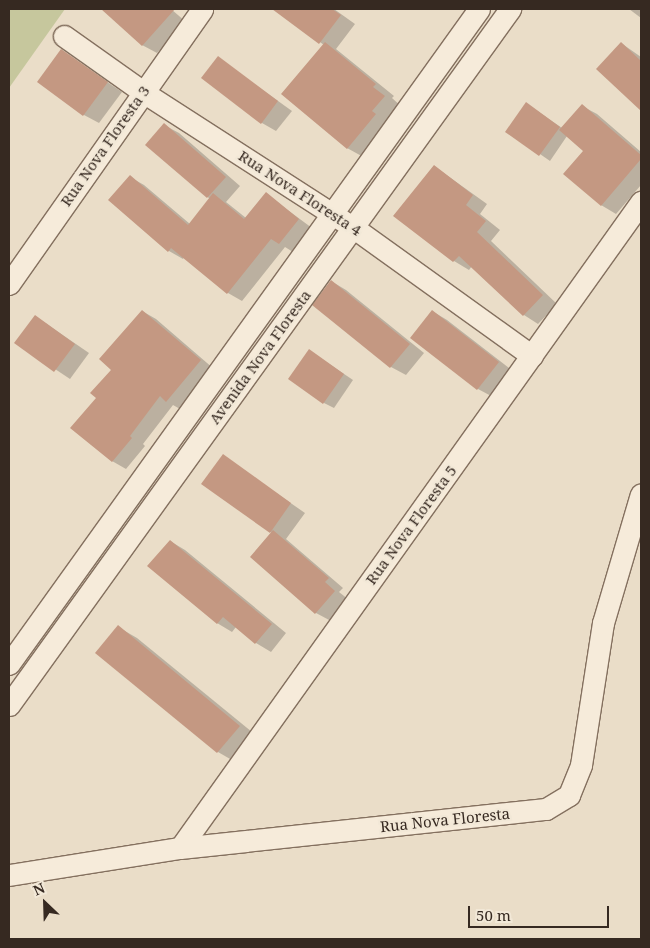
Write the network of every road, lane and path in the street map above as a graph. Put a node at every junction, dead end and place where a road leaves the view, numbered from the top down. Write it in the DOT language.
graph roads {
  1 [pos="202,9"];
  2 [pos="479,9"];
  3 [pos="510,9"];
  4 [pos="64,36"];
  5 [pos="143,92"];
  6 [pos="641,202"];
  7 [pos="334,214"];
  8 [pos="354,228"];
  9 [pos="9,284"];
  10 [pos="532,356"];
  11 [pos="641,494"];
  12 [pos="9,664"];
  13 [pos="9,705"];
  14 [pos="180,848"];
  15 [pos="9,875"];
  1 -- 5 [label="street, Rua Nova Floresta 3"];
  2 -- 7 [label="street, Avenida Nova Floresta"];
  3 -- 8 [label="street, Avenida Nova Floresta"];
  4 -- 5 [label="street, Rua Nova Floresta 4"];
  5 -- 7 [label="street, Rua Nova Floresta 4"];
  5 -- 9 [label="street, Rua Nova Floresta 3"];
  6 -- 10 [label="street, Rua Nova Floresta 5"];
  7 -- 8 [label="street, Rua Nova Floresta 4"];
  7 -- 12 [label="street, Avenida Nova Floresta"];
  8 -- 10 [label="street, Rua Nova Floresta 4"];
  8 -- 13 [label="street, Avenida Nova Floresta"];
  10 -- 14 [label="street, Rua Nova Floresta 5"];
  11 -- 14 [label="street, Rua Nova Floresta"];
  14 -- 15 [label="street, Rua Nova Floresta"];
}
